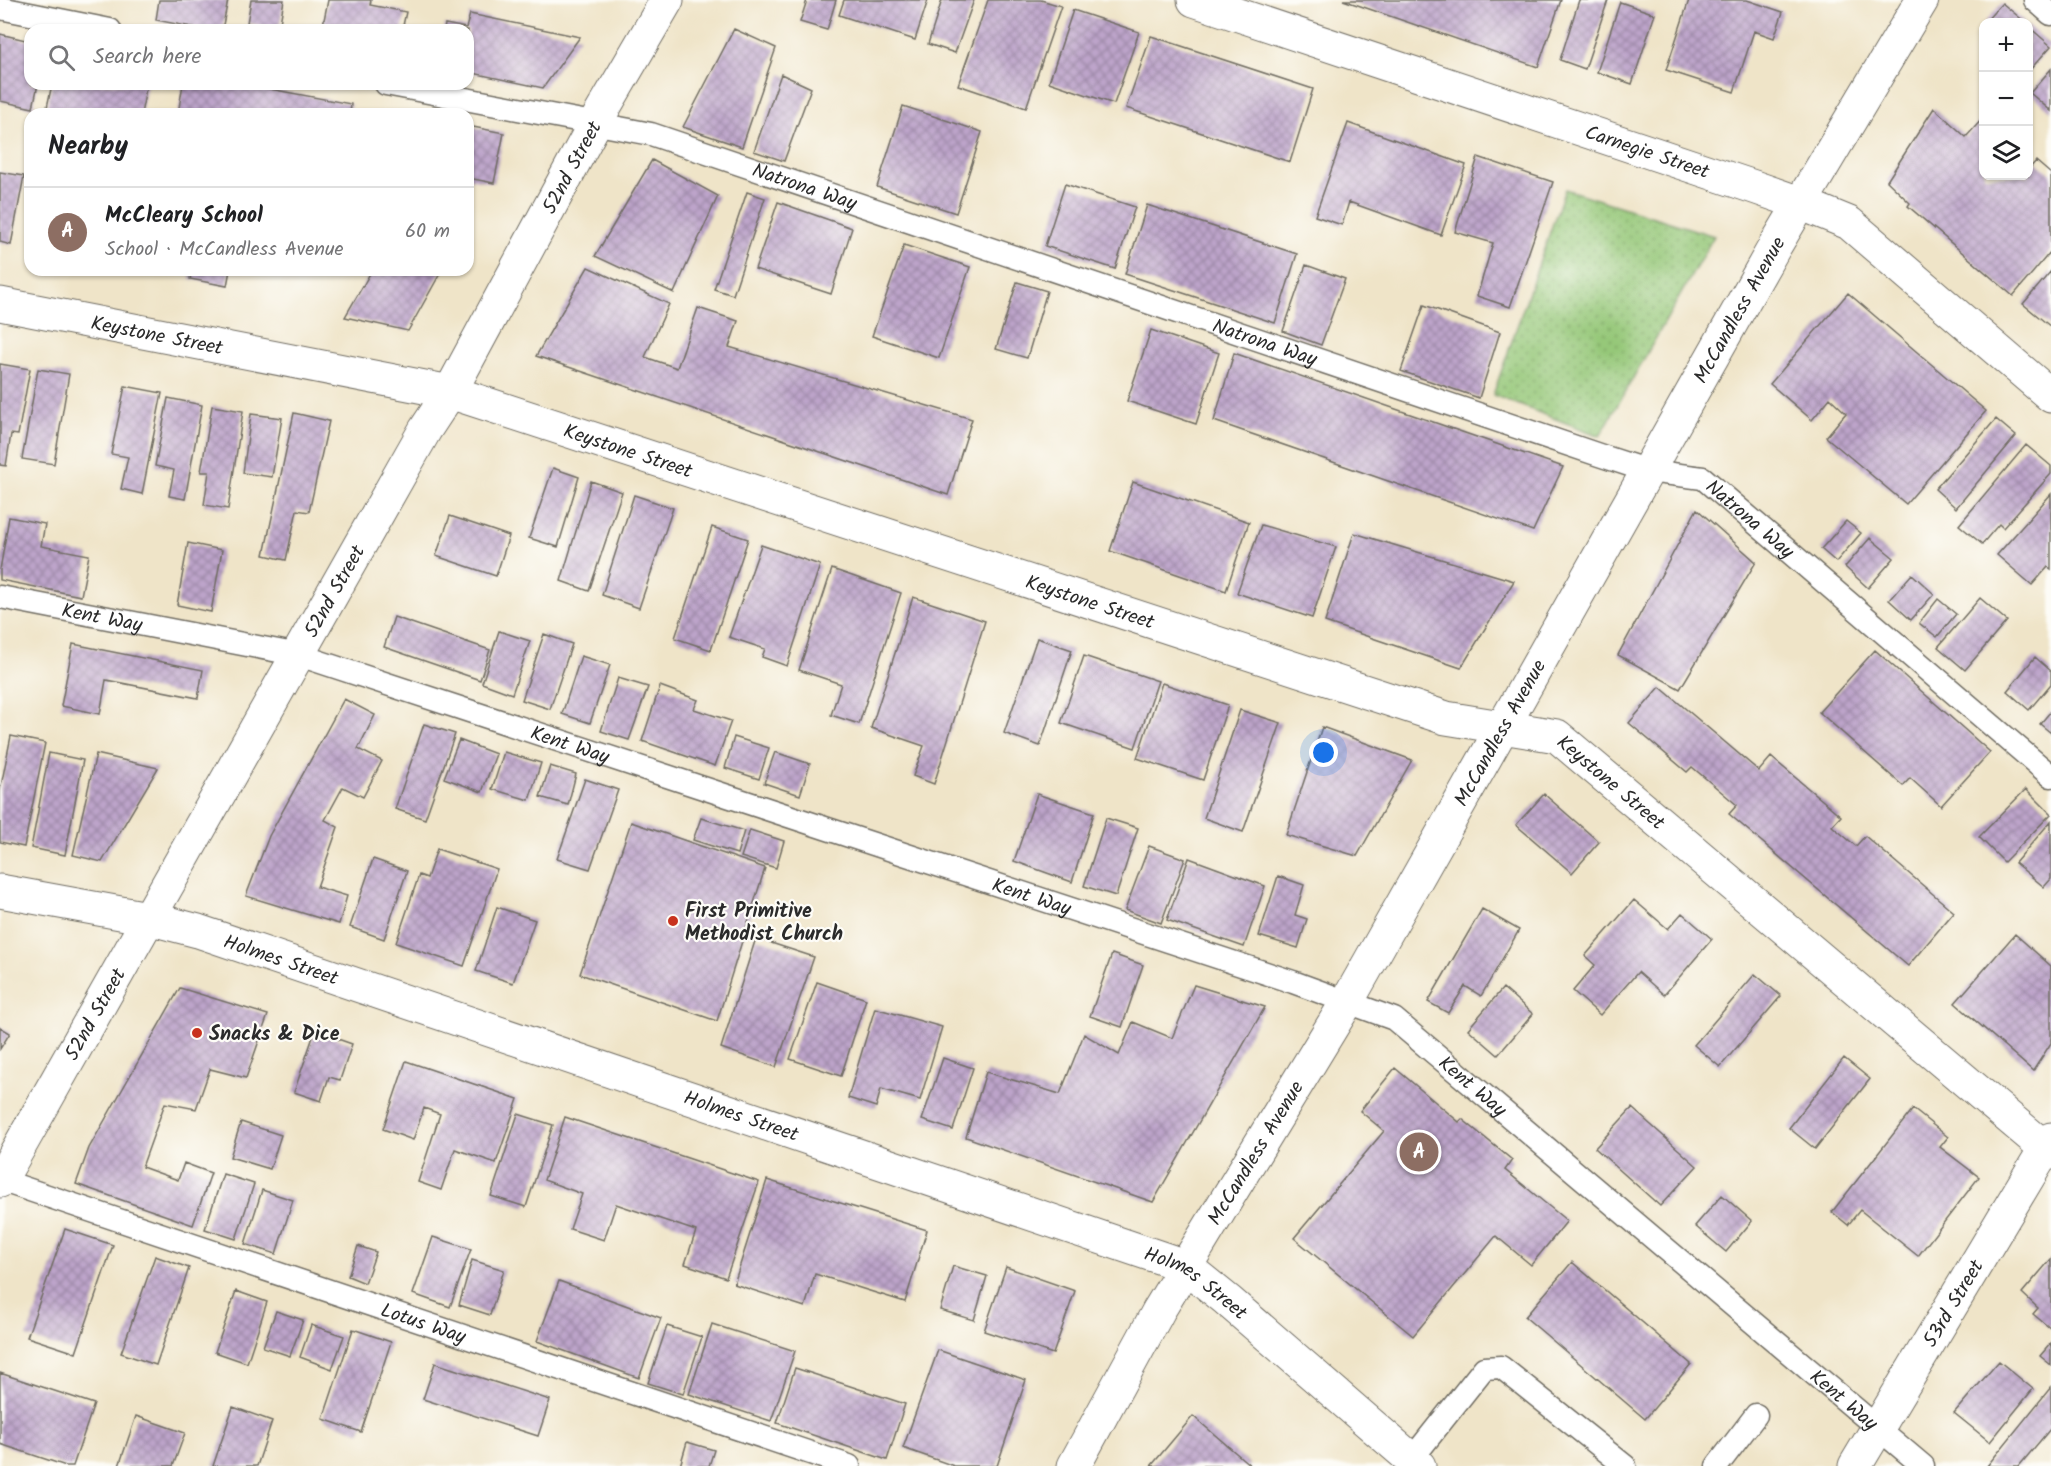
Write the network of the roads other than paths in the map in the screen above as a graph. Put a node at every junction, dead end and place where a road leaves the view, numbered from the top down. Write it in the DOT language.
graph roads {
  1 [pos="667,0"];
  2 [pos="1194,0"];
  3 [pos="1922,0"];
  4 [pos="2035,0"];
  5 [pos="0,8"];
  6 [pos="2051,14"];
  7 [pos="80,24"];
  8 [pos="416,90"];
  9 [pos="594,125"];
  10 [pos="1800,204"];
  11 [pos="0,304"];
  12 [pos="450,392"];
  13 [pos="2051,396"];
  14 [pos="1648,471"];
  15 [pos="0,597"];
  16 [pos="299,655"];
  17 [pos="1502,727"];
  18 [pos="2051,776"];
  19 [pos="0,891"];
  20 [pos="148,918"];
  21 [pos="1347,1002"];
  22 [pos="2049,1147"];
  23 [pos="0,1180"];
  24 [pos="1185,1266"];
  25 [pos="1756,1415"];
  26 [pos="1877,1427"];
  27 [pos="1415,1463"];
  28 [pos="849,1466"];
  29 [pos="1074,1466"];
  30 [pos="1625,1466"];
  31 [pos="1717,1466"];
  32 [pos="1855,1466"];
  33 [pos="1923,1466"];
  1 -- 9 [label="street, 52nd Street"];
  2 -- 10 [label="street, Carnegie Street"];
  3 -- 10 [label="street, McCandless Avenue"];
  4 -- 6 [label="lane"];
  5 -- 7 [label="lane"];
  8 -- 9 [label="lane, Natrona Way"];
  9 -- 12 [label="street, 52nd Street"];
  9 -- 14 [label="lane, Natrona Way"];
  10 -- 13 [label="street, Carnegie Street"];
  10 -- 14 [label="street, McCandless Avenue"];
  11 -- 12 [label="street, Keystone Street"];
  12 -- 16 [label="street, 52nd Street"];
  12 -- 17 [label="street, Keystone Street"];
  14 -- 17 [label="street, McCandless Avenue"];
  14 -- 18 [label="lane, Natrona Way"];
  15 -- 16 [label="lane, Kent Way"];
  16 -- 20 [label="street, 52nd Street"];
  16 -- 21 [label="lane, Kent Way"];
  17 -- 21 [label="street, McCandless Avenue"];
  17 -- 22 [label="street, Keystone Street"];
  19 -- 20 [label="street, Holmes Street"];
  20 -- 23 [label="street, 52nd Street"];
  20 -- 24 [label="street, Holmes Street"];
  21 -- 24 [label="street, McCandless Avenue"];
  21 -- 26 [label="lane, Kent Way"];
  22 -- 26 [label="street, 53rd Street"];
  23 -- 28 [label="lane, Lotus Way"];
  24 -- 27 [label="street, Holmes Street"];
  24 -- 29 [label="street, McCandless Avenue"];
  25 -- 31 [label="lane"];
  26 -- 32 [label="street, 53rd Street"];
  26 -- 33 [label="lane, Kent Way"];
  27 -- 30 [label="lane"];
}
